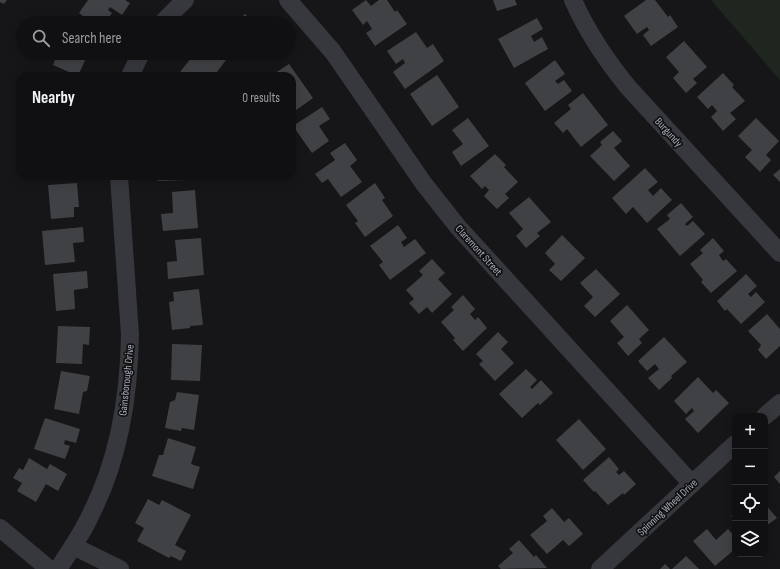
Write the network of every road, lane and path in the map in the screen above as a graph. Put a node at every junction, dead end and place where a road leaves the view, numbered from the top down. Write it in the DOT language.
graph roads {
  1 [pos="185,0"];
  2 [pos="288,0"];
  3 [pos="573,0"];
  4 [pos="169,16"];
  5 [pos="138,60"];
  6 [pos="132,72"];
  7 [pos="119,180"];
  8 [pos="780,254"];
  9 [pos="780,403"];
  10 [pos="768,413"];
  11 [pos="732,447"];
  12 [pos="692,484"];
  13 [pos="0,528"];
  14 [pos="73,546"];
  15 [pos="50,569"];
  16 [pos="58,569"];
  17 [pos="120,569"];
  18 [pos="600,569"];
  1 -- 4 [label="street"];
  2 -- 12 [label="street, Claremont Street"];
  3 -- 8 [label="street, Burgundy"];
  5 -- 6 [label="street"];
  7 -- 14 [label="street, Gainsborough Drive"];
  9 -- 10 [label="street"];
  11 -- 12 [label="street, Spinning Wheel Drive"];
  12 -- 18 [label="street, Spinning Wheel Drive"];
  13 -- 15 [label="street"];
  14 -- 16 [label="street, Gainsborough Drive"];
  14 -- 17 [label="street"];
}
